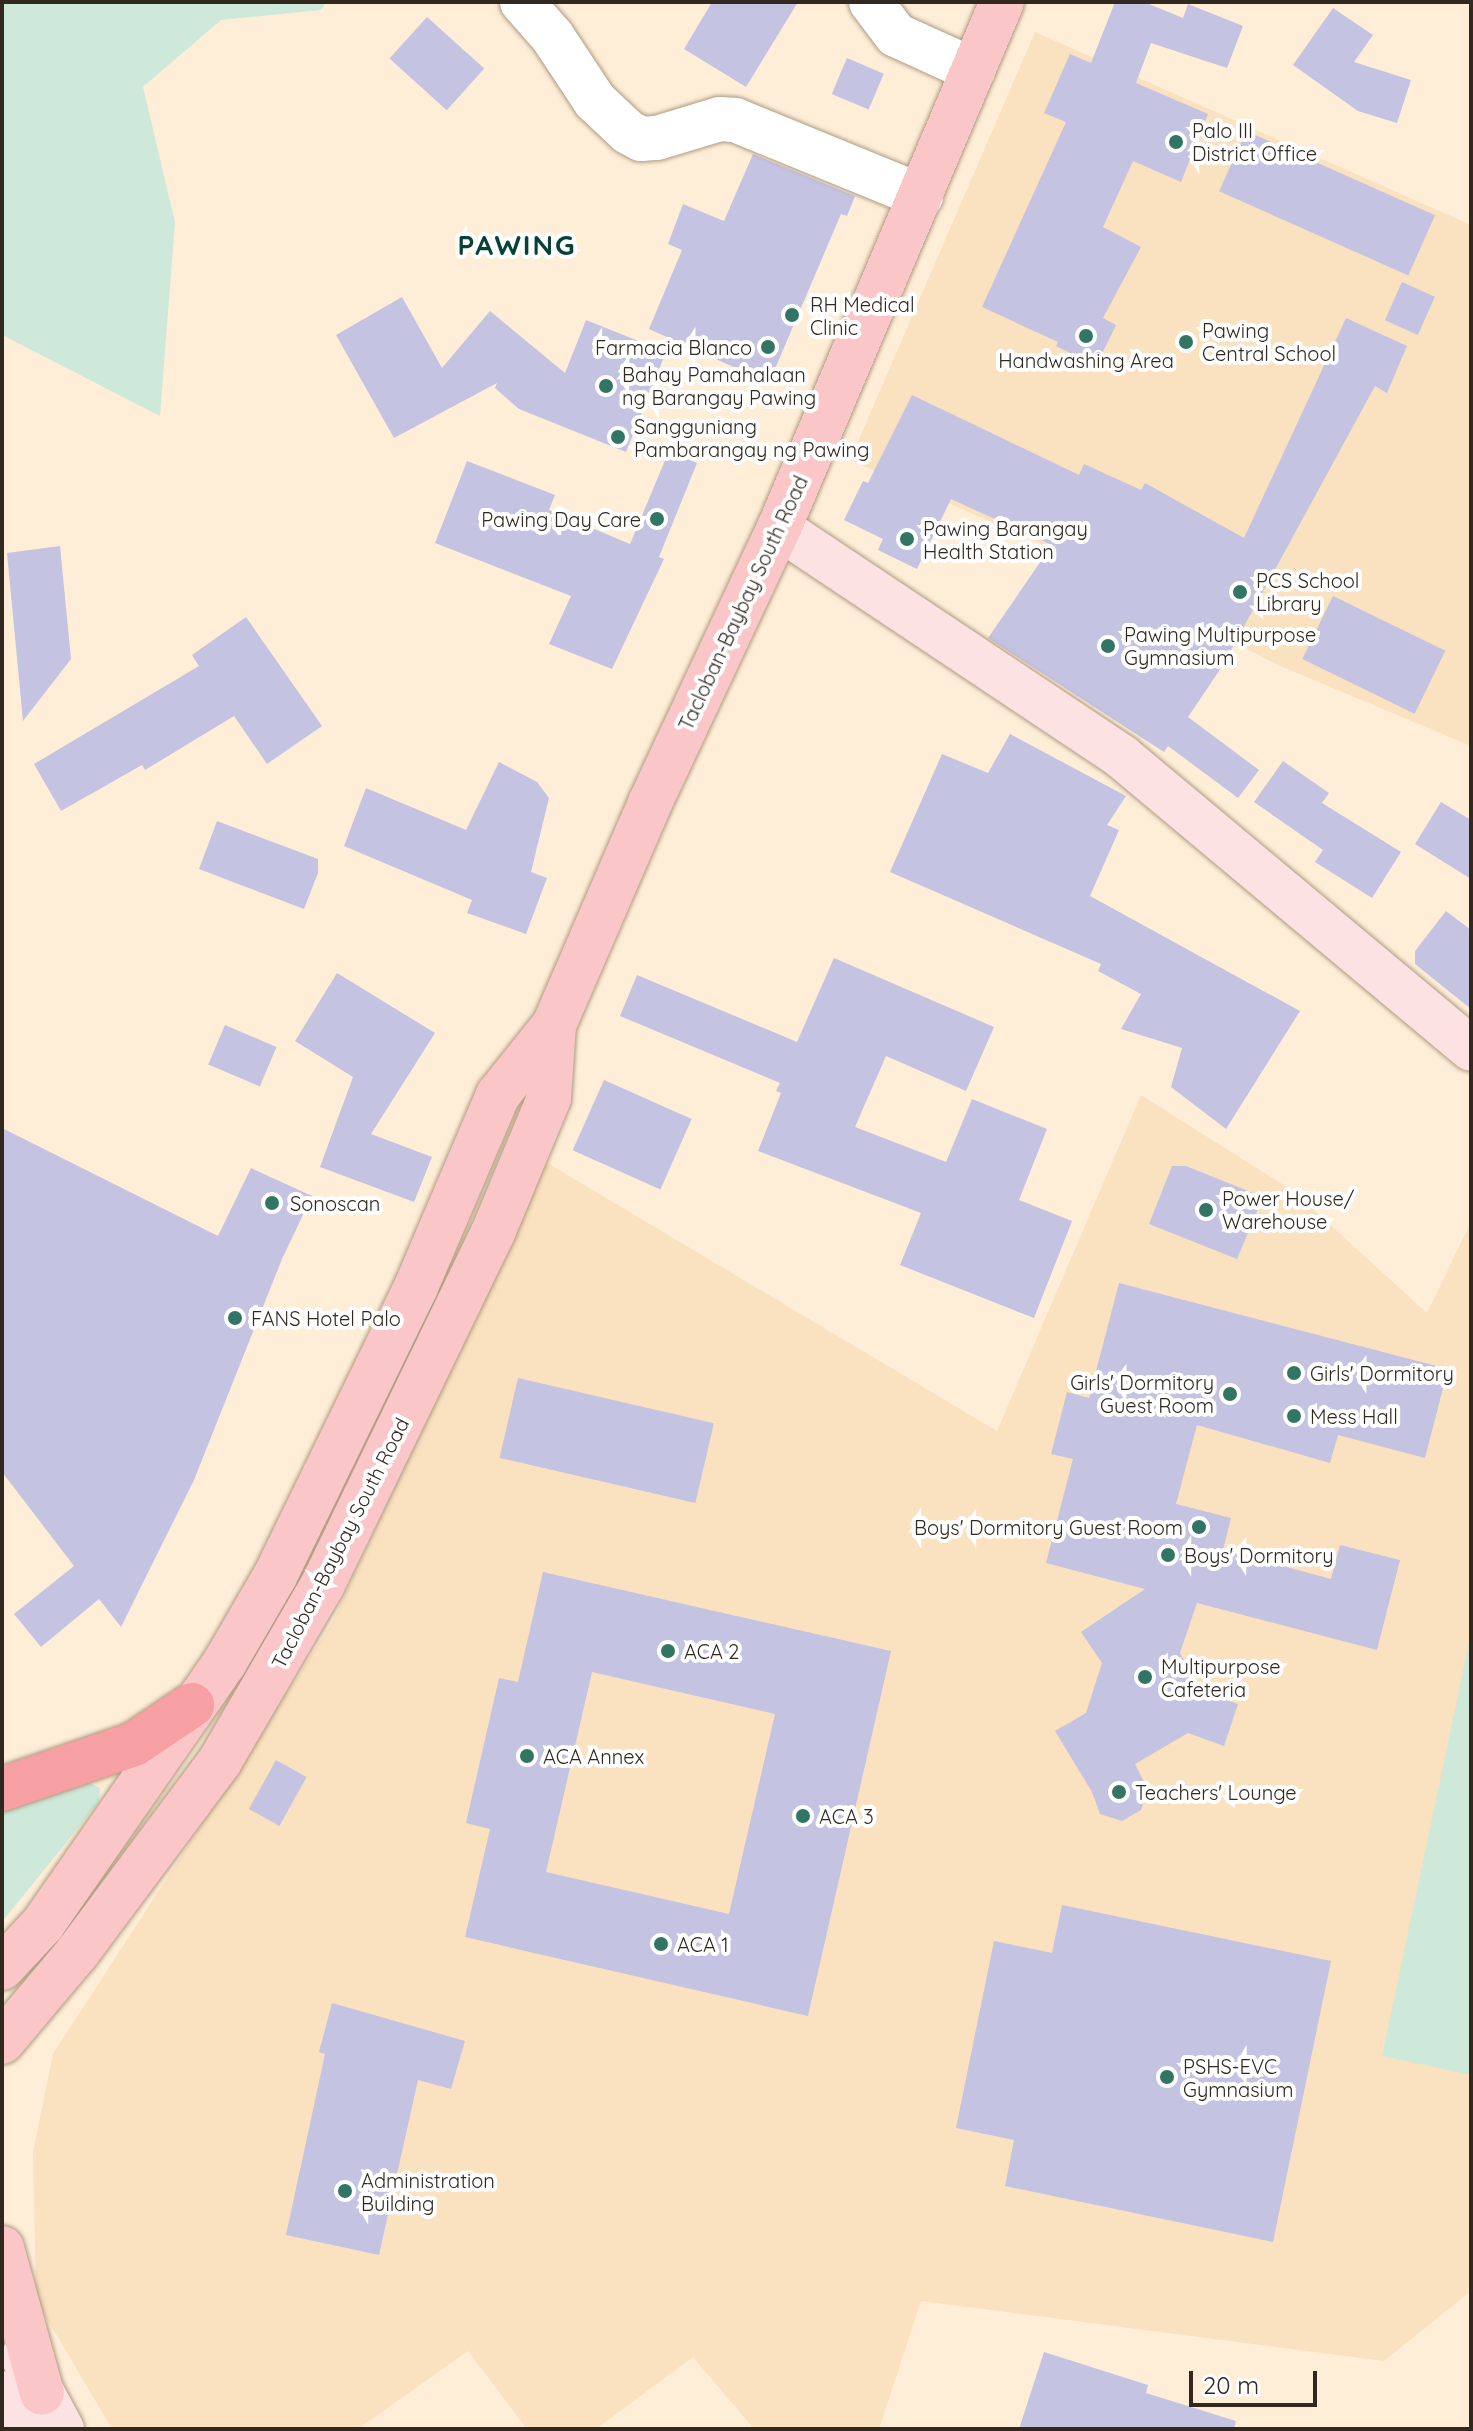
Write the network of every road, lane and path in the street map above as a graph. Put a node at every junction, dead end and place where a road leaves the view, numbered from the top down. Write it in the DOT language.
graph roads {
  1 [pos="522,2"];
  2 [pos="871,2"];
  3 [pos="1002,2"];
  4 [pos="973,70"];
  5 [pos="921,196"];
  6 [pos="779,528"];
  7 [pos="554,1025"];
  8 [pos="1471,1049"];
  9 [pos="192,1705"];
  10 [pos="2,1789"];
  11 [pos="2,1968"];
  12 [pos="15,2027"];
  13 [pos="2,2074"];
  14 [pos="2,2248"];
  15 [pos="2,2317"];
  16 [pos="32,2411"];
  1 -- 5 [label="street"];
  2 -- 4 [label="street"];
  3 -- 4 [label="main road, Tacloban-Baybay South Road"];
  4 -- 5 [label="main road, Tacloban-Baybay South Road"];
  5 -- 6 [label="main road, Tacloban-Baybay South Road"];
  6 -- 7 [label="main road, Tacloban-Baybay South Road"];
  6 -- 8 [label="street"];
  7 -- 9 [label="main road, Tacloban-Baybay South Road"];
  7 -- 12 [label="main road, Tacloban-Baybay South Road"];
  9 -- 10 [label="highway"];
  9 -- 11 [label="main road, Tacloban-Baybay South Road"];
  12 -- 13 [label="main road, Tacloban-Baybay South Road"];
  14 -- 16 [label="main road"];
  15 -- 16 [label="street"];
}
